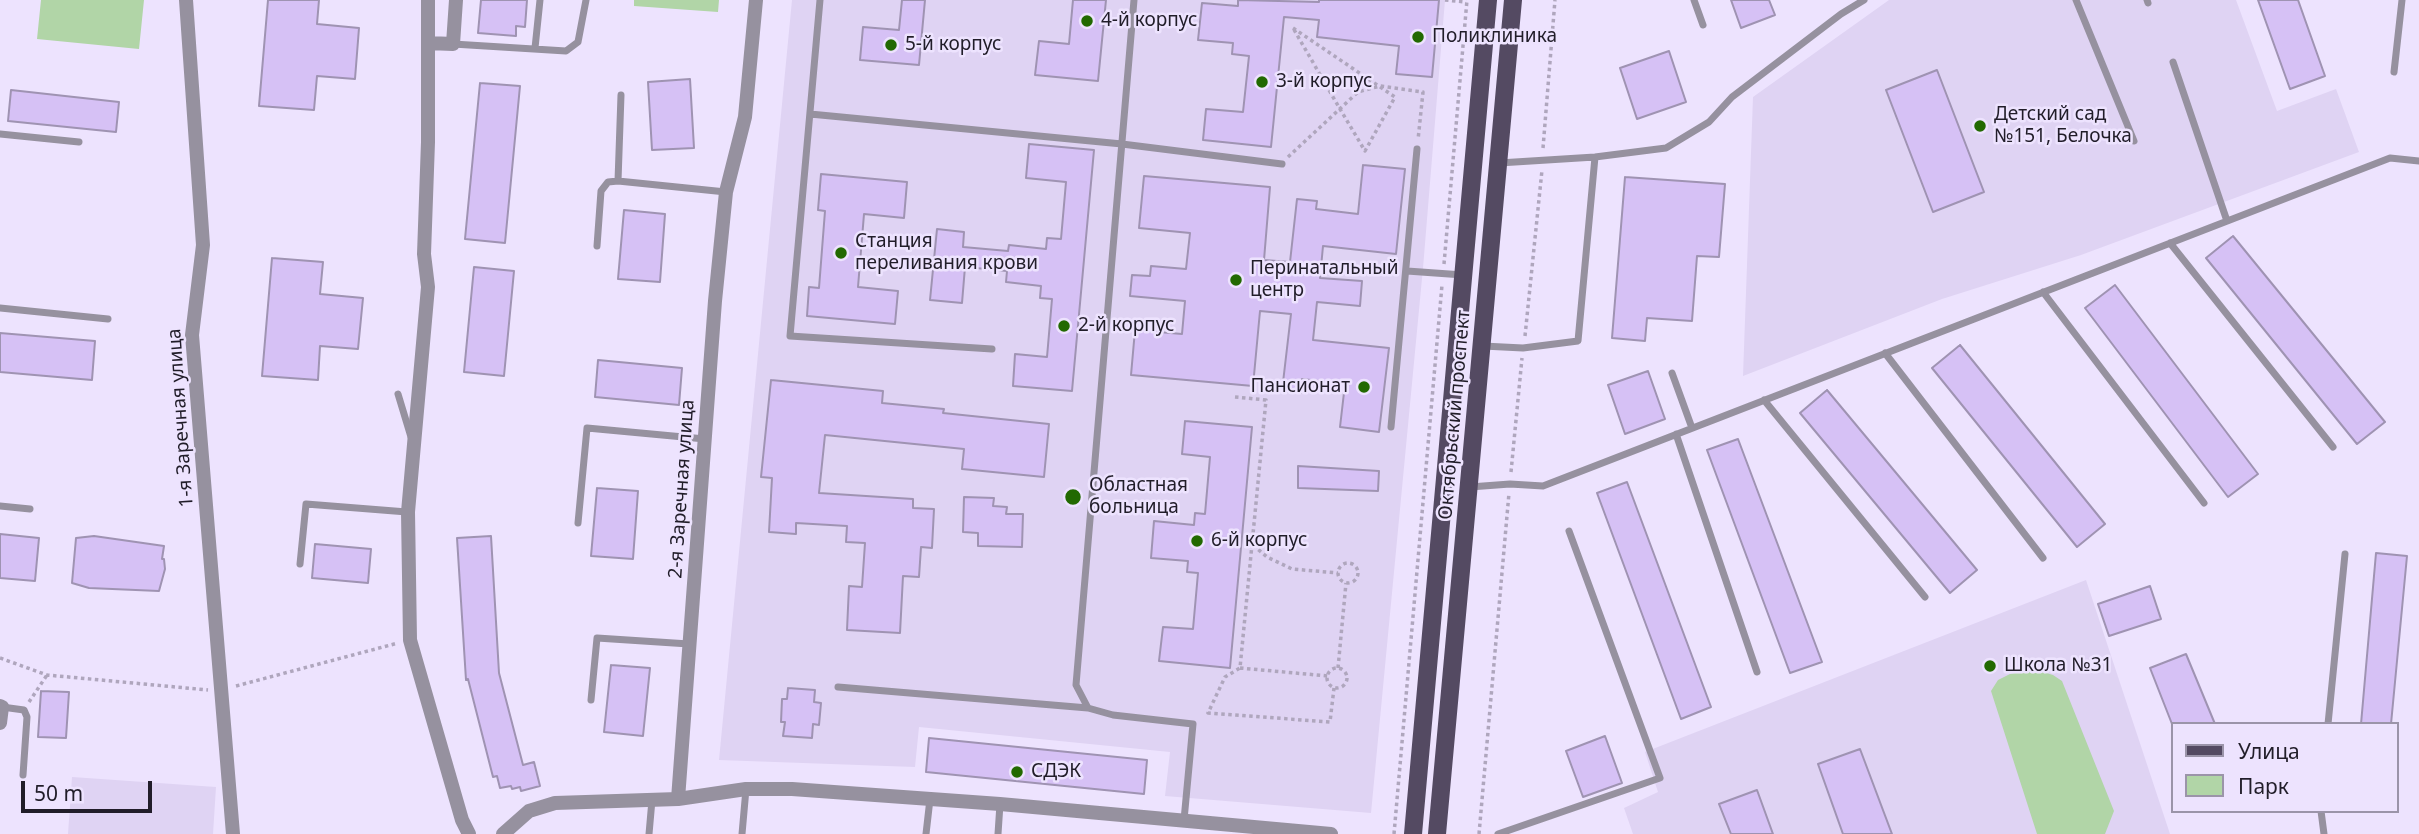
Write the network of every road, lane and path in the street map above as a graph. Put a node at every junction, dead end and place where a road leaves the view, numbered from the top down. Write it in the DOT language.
graph roads {
  1 [pos="186,0"];
  2 [pos="428,0"];
  3 [pos="456,0"];
  4 [pos="540,0"];
  5 [pos="586,0"];
  6 [pos="757,0"];
  7 [pos="820,0"];
  8 [pos="1134,0"];
  9 [pos="1445,0"];
  10 [pos="1488,0"];
  11 [pos="1513,0"];
  12 [pos="1555,0"];
  13 [pos="1694,0"];
  14 [pos="1864,0"];
  15 [pos="2076,0"];
  16 [pos="2402,0"];
  17 [pos="1467,1"];
  18 [pos="1703,25"];
  19 [pos="428,43"];
  20 [pos="453,44"];
  21 [pos="536,48"];
  22 [pos="2173,62"];
  23 [pos="2394,72"];
  24 [pos="1380,86"];
  25 [pos="621,95"];
  26 [pos="1340,109"];
  27 [pos="810,114"];
  28 [pos="0,134"];
  29 [pos="2134,141"];
  30 [pos="79,142"];
  31 [pos="1122,144"];
  32 [pos="1417,149"];
  33 [pos="1595,157"];
  34 [pos="1542,161"];
  35 [pos="2419,161"];
  36 [pos="1498,163"];
  37 [pos="1282,164"];
  38 [pos="618,181"];
  39 [pos="726,192"];
  40 [pos="2227,221"];
  41 [pos="2170,243"];
  42 [pos="597,246"];
  43 [pos="1407,271"];
  44 [pos="1443,274"];
  45 [pos="1463,275"];
  46 [pos="2043,292"];
  47 [pos="0,308"];
  48 [pos="108,318"];
  49 [pos="1482,346"];
  50 [pos="1523,348"];
  51 [pos="992,349"];
  52 [pos="1885,353"];
  53 [pos="1672,373"];
  54 [pos="398,394"];
  55 [pos="1235,397"];
  56 [pos="1764,400"];
  57 [pos="1391,427"];
  58 [pos="1692,428"];
  59 [pos="1676,434"];
  60 [pos="706,439"];
  61 [pos="2333,447"];
  62 [pos="414,448"];
  63 [pos="1510,484"];
  64 [pos="1469,487"];
  65 [pos="2204,503"];
  66 [pos="0,506"];
  67 [pos="30,509"];
  68 [pos="408,512"];
  69 [pos="578,523"];
  70 [pos="1569,531"];
  71 [pos="1252,544"];
  72 [pos="2345,554"];
  73 [pos="2043,558"];
  74 [pos="300,564"];
  75 [pos="1338,573"];
  76 [pos="1346,583"];
  77 [pos="1925,597"];
  78 [pos="410,640"];
  79 [pos="690,644"];
  80 [pos="0,658"];
  81 [pos="1240,668"];
  82 [pos="1338,668"];
  83 [pos="1757,672"];
  84 [pos="47,675"];
  85 [pos="1328,676"];
  86 [pos="838,687"];
  87 [pos="1334,688"];
  88 [pos="225,689"];
  89 [pos="214,690"];
  90 [pos="591,700"];
  91 [pos="1,707"];
  92 [pos="1088,708"];
  93 [pos="24,710"];
  94 [pos="2328,722"];
  95 [pos="0,723"];
  96 [pos="23,775"];
  97 [pos="746,789"];
  98 [pos="652,799"];
  99 [pos="678,799"];
  100 [pos="930,799"];
  101 [pos="1000,804"];
  102 [pos="2321,813"];
  103 [pos="1184,820"];
  104 [pos="233,834"];
  105 [pos="469,834"];
  106 [pos="503,834"];
  107 [pos="649,834"];
  108 [pos="742,834"];
  109 [pos="926,834"];
  110 [pos="998,834"];
  111 [pos="1331,834"];
  112 [pos="1394,834"];
  113 [pos="1413,834"];
  114 [pos="1437,834"];
  115 [pos="1479,834"];
  116 [pos="1498,834"];
  117 [pos="2323,834"];
  1 -- 104 [label="street, 1-я Заречная улица"];
  2 -- 19 [label="street"];
  3 -- 20 [label="street"];
  4 -- 21 [label="lane"];
  5 -- 21 [label="lane"];
  6 -- 39 [label="street, 2-я Заречная улица"];
  7 -- 27 [label="lane"];
  8 -- 31 [label="lane"];
  9 -- 17 [label="path"];
  10 -- 45 [label="main road, Октябрьский проспект"];
  11 -- 36 [label="main road, Октябрьский проспект"];
  12 -- 34 [label="path"];
  13 -- 18 [label="lane"];
  14 -- 33 [label="lane"];
  15 -- 29 [label="lane"];
  16 -- 23 [label="lane"];
  17 -- 44 [label="path"];
  19 -- 20 [label="street"];
  19 -- 62 [label="street"];
  20 -- 21 [label="lane"];
  22 -- 40 [label="lane"];
  24 -- 26 [label="path"];
  24 -- 26 [label="path"];
  24 -- 26 [label="path"];
  24 -- 32 [label="path"];
  25 -- 38 [label="lane"];
  26 -- 37 [label="path"];
  27 -- 31 [label="lane"];
  27 -- 51 [label="lane"];
  28 -- 30 [label="lane"];
  31 -- 37 [label="lane"];
  31 -- 92 [label="lane"];
  32 -- 43 [label="lane"];
  33 -- 34 [label="lane"];
  33 -- 50 [label="lane"];
  34 -- 36 [label="lane"];
  34 -- 50 [label="path"];
  35 -- 40 [label="lane"];
  36 -- 49 [label="main road, Октябрьский проспект"];
  38 -- 39 [label="lane"];
  38 -- 42 [label="lane"];
  39 -- 60 [label="street, 2-я Заречная улица"];
  40 -- 41 [label="lane"];
  41 -- 46 [label="lane"];
  41 -- 61 [label="lane"];
  43 -- 44 [label="lane"];
  43 -- 57 [label="lane"];
  44 -- 45 [label="lane"];
  44 -- 112 [label="path"];
  45 -- 113 [label="main road, Октябрьский проспект"];
  46 -- 52 [label="lane"];
  46 -- 65 [label="lane"];
  47 -- 48 [label="lane"];
  49 -- 50 [label="lane"];
  49 -- 64 [label="main road, Октябрьский проспект"];
  50 -- 63 [label="path"];
  52 -- 56 [label="lane"];
  52 -- 73 [label="lane"];
  53 -- 58 [label="lane"];
  54 -- 62 [label="lane"];
  55 -- 71 [label="path"];
  56 -- 58 [label="lane"];
  56 -- 77 [label="lane"];
  58 -- 59 [label="lane"];
  59 -- 63 [label="lane"];
  59 -- 83 [label="lane"];
  60 -- 69 [label="lane"];
  60 -- 79 [label="street, 2-я Заречная улица"];
  62 -- 68 [label="street"];
  63 -- 64 [label="lane"];
  63 -- 115 [label="path"];
  64 -- 114 [label="main road, Октябрьский проспект"];
  66 -- 67 [label="lane"];
  68 -- 74 [label="lane"];
  68 -- 78 [label="street"];
  70 -- 116 [label="lane"];
  71 -- 75 [label="path"];
  71 -- 81 [label="path"];
  72 -- 94 [label="lane"];
  75 -- 76 [label="path"];
  75 -- 76 [label="path"];
  76 -- 82 [label="path"];
  78 -- 88 [label="path"];
  78 -- 105 [label="street"];
  79 -- 90 [label="lane"];
  79 -- 99 [label="street, 2-я Заречная улица"];
  80 -- 84 [label="path"];
  81 -- 85 [label="path"];
  81 -- 87 [label="path"];
  82 -- 85 [label="path"];
  82 -- 87 [label="path"];
  84 -- 89 [label="path"];
  84 -- 93 [label="path"];
  85 -- 87 [label="path"];
  86 -- 92 [label="lane"];
  91 -- 93 [label="lane"];
  91 -- 95 [label="street"];
  92 -- 103 [label="lane"];
  93 -- 96 [label="lane"];
  97 -- 99 [label="street"];
  97 -- 100 [label="street"];
  97 -- 108 [label="lane"];
  98 -- 99 [label="street"];
  98 -- 106 [label="street"];
  98 -- 107 [label="lane"];
  100 -- 101 [label="street"];
  100 -- 109 [label="lane"];
  101 -- 103 [label="street"];
  101 -- 110 [label="lane"];
  102 -- 117 [label="lane"];
  103 -- 111 [label="street"];
}
